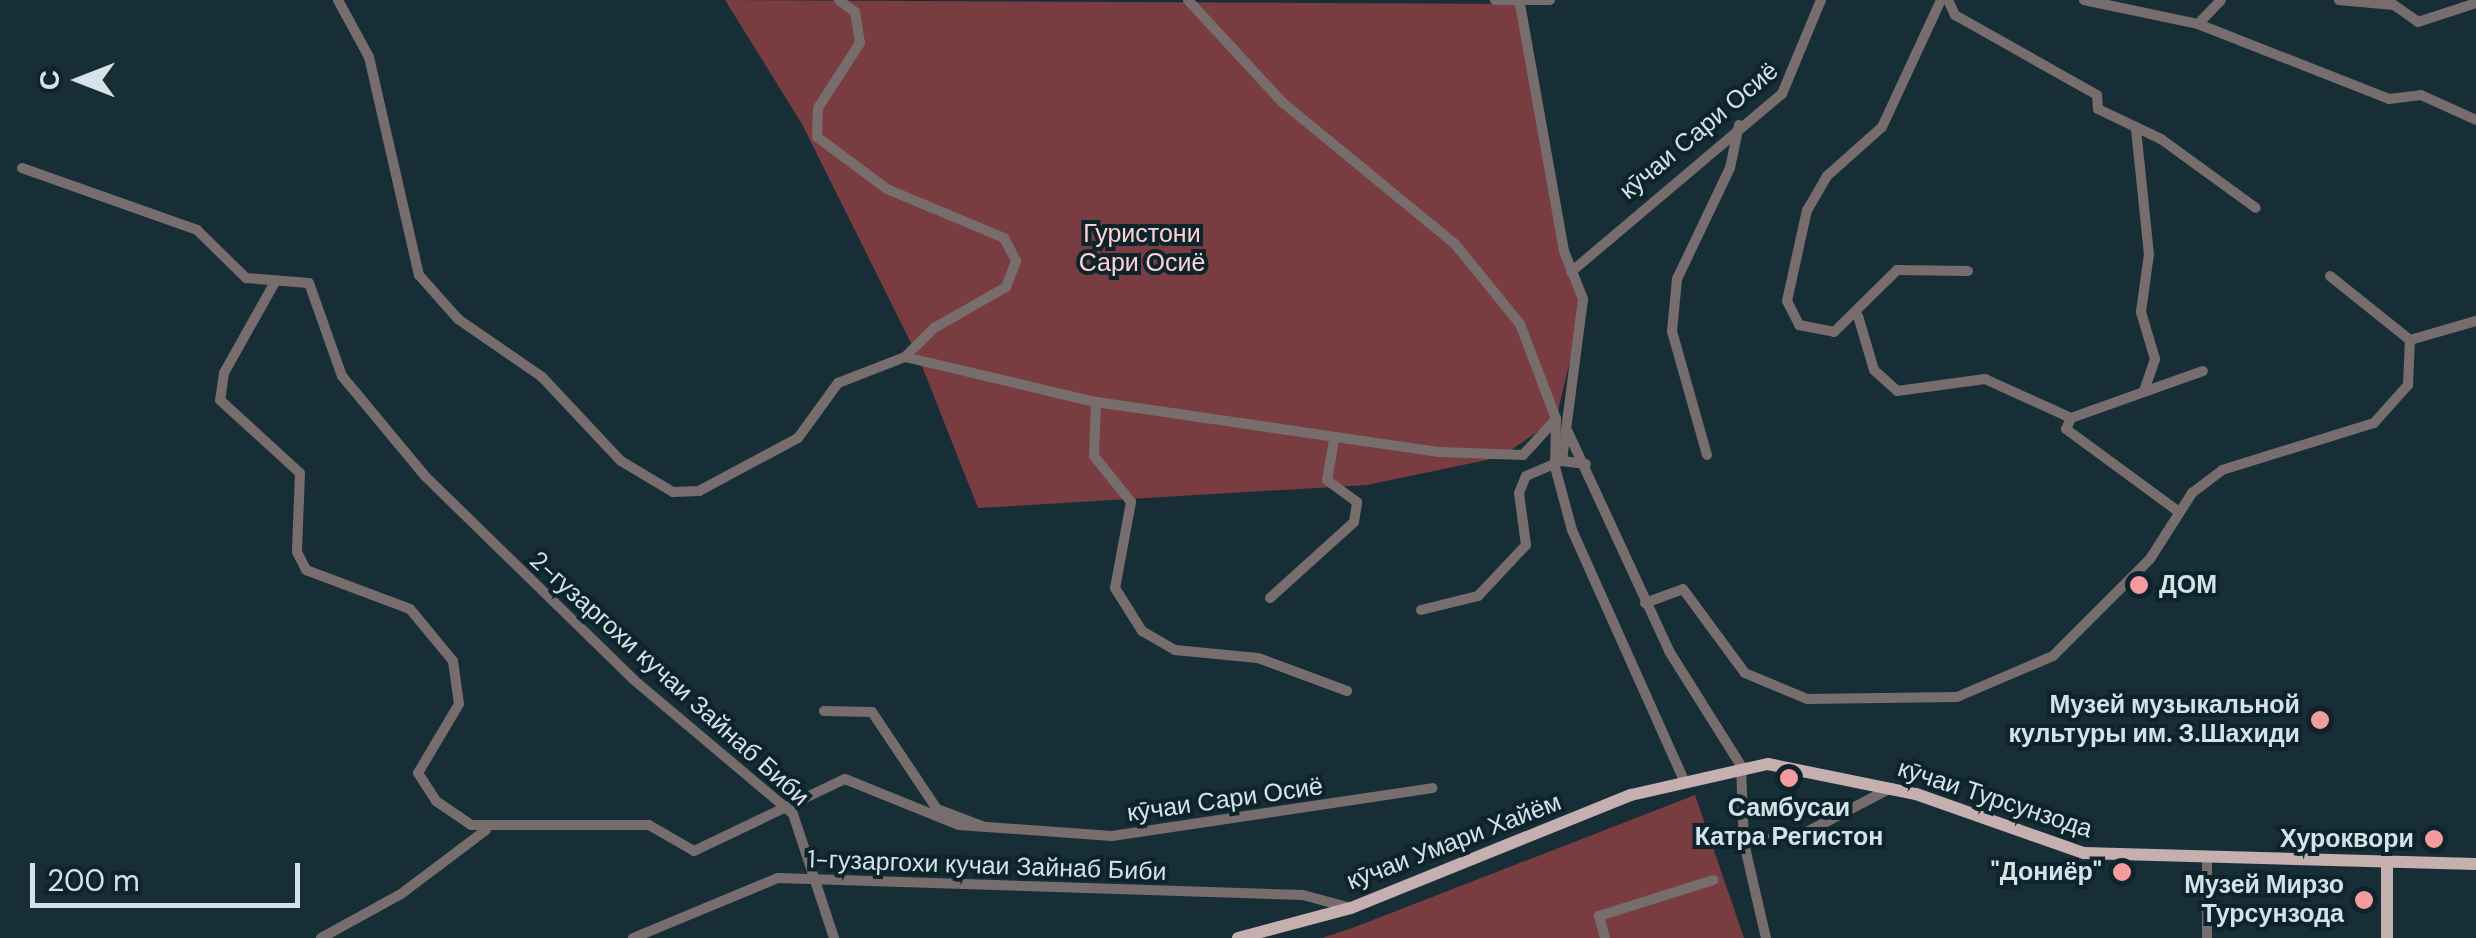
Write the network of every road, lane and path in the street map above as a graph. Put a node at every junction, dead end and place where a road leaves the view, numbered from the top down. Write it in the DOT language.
graph roads {
  1 [pos="338,0"];
  2 [pos="840,0"];
  3 [pos="1188,0"];
  4 [pos="1495,0"];
  5 [pos="1550,0"];
  6 [pos="1821,0"];
  7 [pos="1944,0"];
  8 [pos="2084,0"];
  9 [pos="2221,0"];
  10 [pos="2339,0"];
  11 [pos="2476,2"];
  12 [pos="1520,4"];
  13 [pos="2198,24"];
  14 [pos="2476,120"];
  15 [pos="1739,125"];
  16 [pos="2136,130"];
  17 [pos="22,168"];
  18 [pos="2256,208"];
  19 [pos="1968,271"];
  20 [pos="1571,272"];
  21 [pos="2330,276"];
  22 [pos="275,282"];
  23 [pos="1858,316"];
  24 [pos="2476,321"];
  25 [pos="2410,340"];
  26 [pos="905,357"];
  27 [pos="2203,371"];
  28 [pos="2144,392"];
  29 [pos="1096,402"];
  30 [pos="2071,418"];
  31 [pos="1556,419"];
  32 [pos="1568,432"];
  33 [pos="1334,441"];
  34 [pos="1707,455"];
  35 [pos="1559,464"];
  36 [pos="1586,464"];
  37 [pos="2179,512"];
  38 [pos="1270,598"];
  39 [pos="1645,603"];
  40 [pos="1421,610"];
  41 [pos="1347,691"];
  42 [pos="824,711"];
  43 [pos="1741,766"];
  44 [pos="1684,780"];
  45 [pos="1432,788"];
  46 [pos="1892,788"];
  47 [pos="784,804"];
  48 [pos="982,827"];
  49 [pos="486,830"];
  50 [pos="1744,844"];
  51 [pos="2208,861"];
  52 [pos="2387,864"];
  53 [pos="2476,864"];
  54 [pos="820,876"];
  55 [pos="1714,880"];
  56 [pos="1351,908"];
  57 [pos="320,938"];
  58 [pos="633,938"];
  59 [pos="834,938"];
  60 [pos="1238,938"];
  61 [pos="1605,938"];
  62 [pos="1766,938"];
  63 [pos="2207,938"];
  64 [pos="2387,938"];
  1 -- 26 [label="street"];
  2 -- 26 [label="street"];
  3 -- 31 [label="street"];
  4 -- 12 [label="street"];
  5 -- 12 [label="street"];
  6 -- 15 [label="street, кӯчаи Сари Осиё"];
  7 -- 16 [label="street"];
  7 -- 23 [label="street"];
  8 -- 13 [label="street"];
  9 -- 13 [label="street"];
  10 -- 11 [label="street"];
  12 -- 20 [label="street"];
  13 -- 14 [label="street"];
  15 -- 20 [label="street, кӯчаи Сари Осиё"];
  15 -- 34 [label="street"];
  16 -- 18 [label="street"];
  16 -- 28 [label="street"];
  17 -- 22 [label="street"];
  19 -- 23 [label="street"];
  20 -- 32 [label="street"];
  21 -- 25 [label="street"];
  22 -- 47 [label="street, 2-гузаргохи кучаи Зайнаб Биби"];
  22 -- 49 [label="street"];
  23 -- 30 [label="street"];
  24 -- 25 [label="street"];
  25 -- 37 [label="street"];
  26 -- 29 [label="street"];
  27 -- 28 [label="street"];
  28 -- 30 [label="street"];
  29 -- 33 [label="street"];
  29 -- 41 [label="street"];
  30 -- 37 [label="street"];
  31 -- 33 [label="street"];
  31 -- 35 [label="street"];
  32 -- 35 [label="street"];
  32 -- 36 [label="street"];
  33 -- 38 [label="street"];
  35 -- 36 [label="street"];
  35 -- 40 [label="street"];
  35 -- 44 [label="street"];
  36 -- 39 [label="street"];
  37 -- 39 [label="street"];
  39 -- 43 [label="street"];
  42 -- 48 [label="street"];
  43 -- 44 [label="main road, кӯчаи Турсунзода"];
  43 -- 46 [label="main road, кӯчаи Турсунзода"];
  43 -- 50 [label="street"];
  44 -- 56 [label="main road, кӯчаи Умари Хайём"];
  45 -- 48 [label="street, кӯчаи Сари Осиё"];
  46 -- 50 [label="street"];
  46 -- 51 [label="main road, кӯчаи Турсунзода"];
  47 -- 48 [label="street, кӯчаи Сари Осиё"];
  47 -- 49 [label="street, кӯчаи Сари Осиё"];
  47 -- 54 [label="street, 2-гузаргохи кучаи Зайнаб Биби"];
  49 -- 57 [label="street"];
  50 -- 62 [label="street"];
  51 -- 52 [label="main road, кӯчаи Турсунзода"];
  51 -- 63 [label="street"];
  52 -- 53 [label="main road, кӯчаи Турсунзода"];
  52 -- 64 [label="main road"];
  54 -- 56 [label="street, 1-гузаргохи кучаи Зайнаб Биби"];
  54 -- 58 [label="street, 1-гузаргохи кучаи Зайнаб Биби"];
  54 -- 59 [label="street, 2-гузаргохи кучаи Зайнаб Биби"];
  55 -- 61 [label="street"];
  56 -- 60 [label="main road, кӯчаи Умари Хайём"];
}
